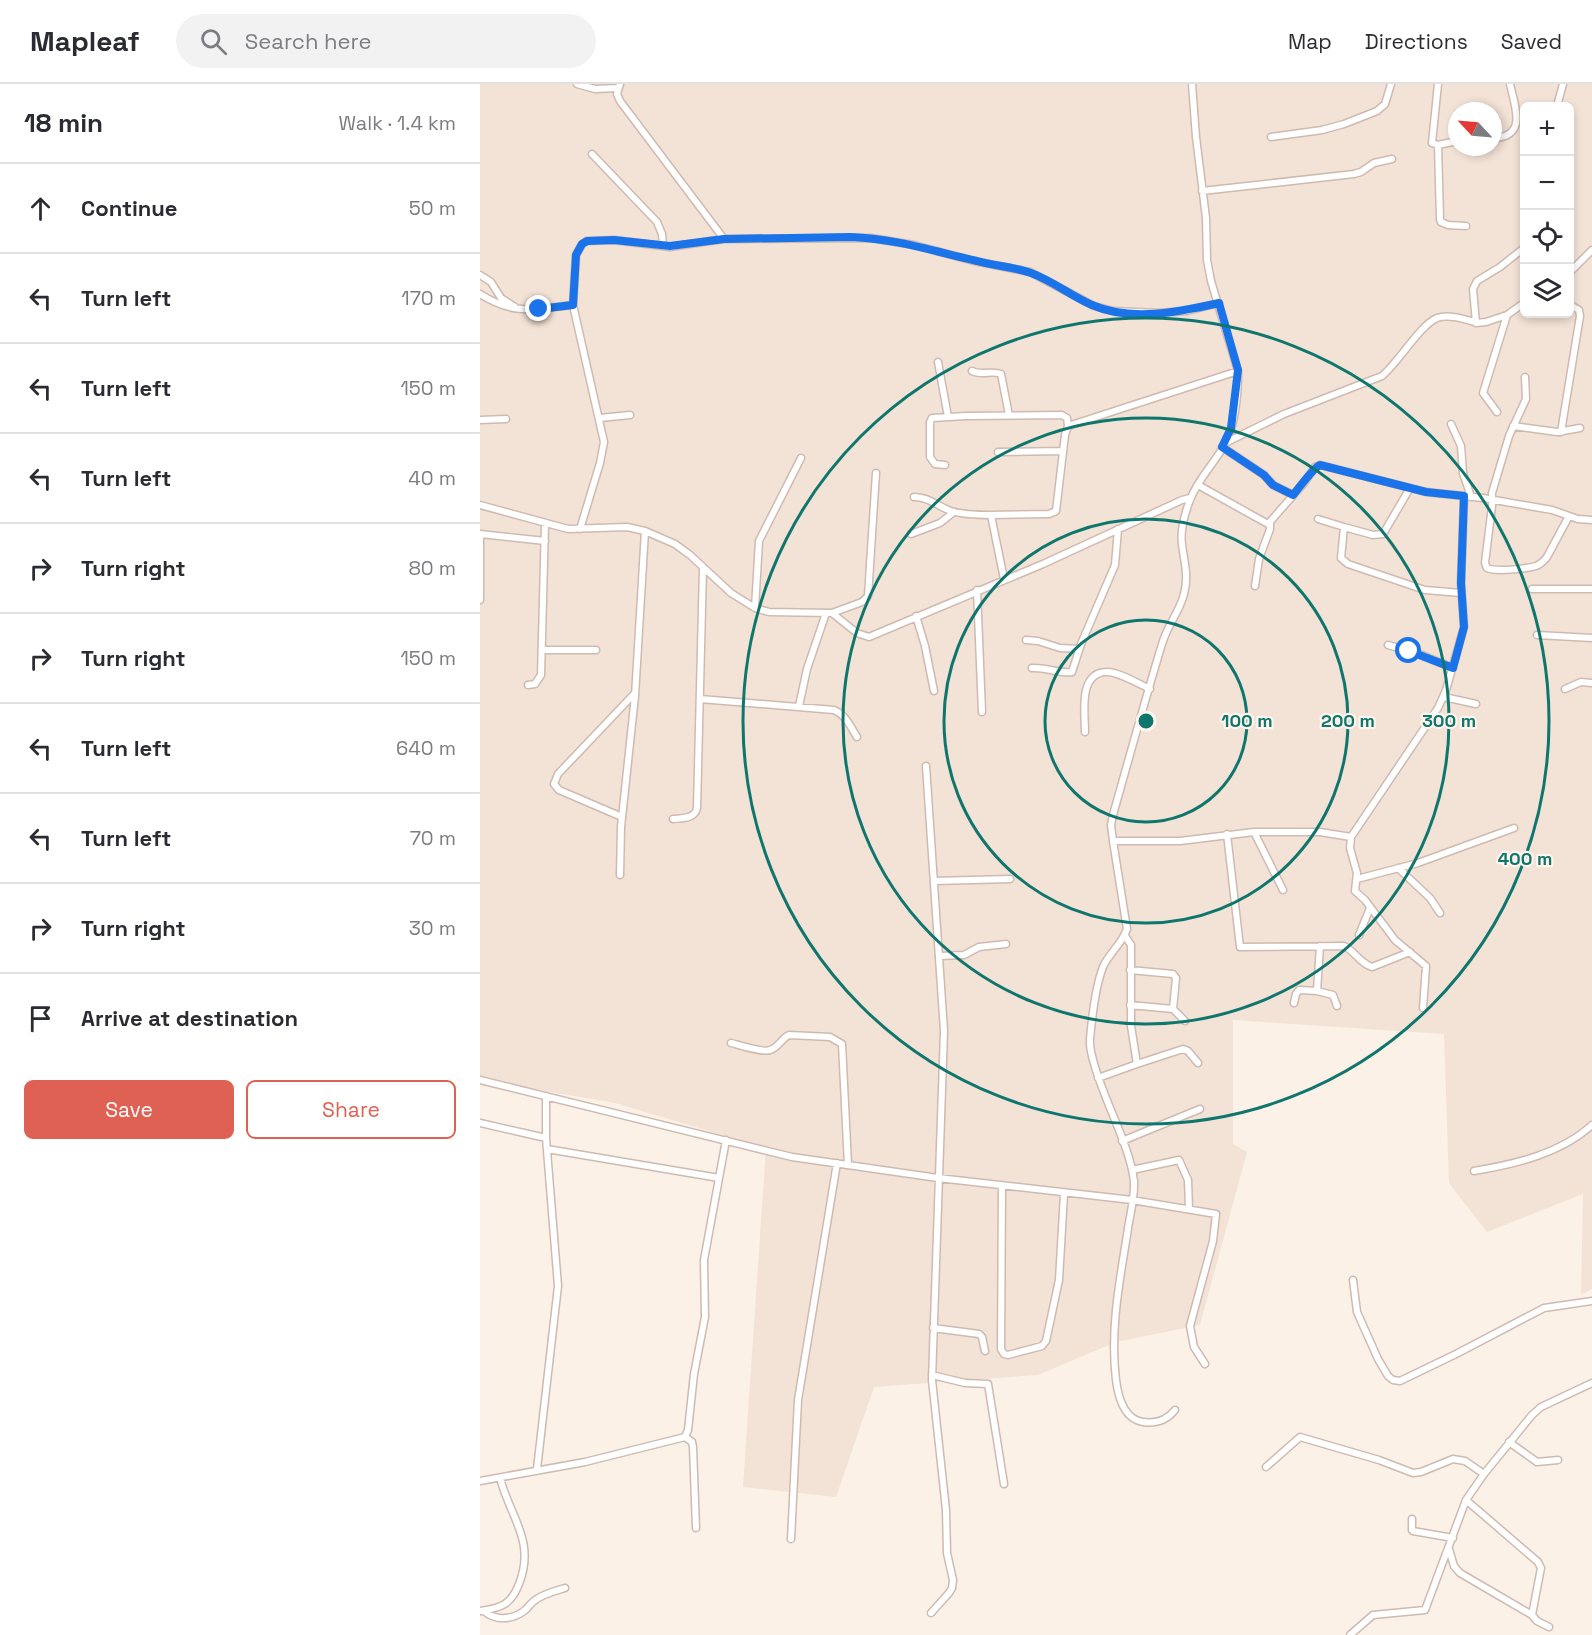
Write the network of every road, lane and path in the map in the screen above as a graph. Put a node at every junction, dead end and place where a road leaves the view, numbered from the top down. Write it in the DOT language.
graph roads {
  1 [pos="577,84"];
  2 [pos="1192,84"];
  3 [pos="1391,84"];
  4 [pos="1438,84"];
  5 [pos="1510,84"];
  6 [pos="1563,84"];
  7 [pos="619,86"];
  8 [pos="1558,102"];
  9 [pos="1271,137"];
  10 [pos="1502,137"];
  11 [pos="1448,143"];
  12 [pos="1438,145"];
  13 [pos="592,154"];
  14 [pos="1392,159"];
  15 [pos="1202,190"];
  16 [pos="1466,226"];
  17 [pos="724,239"];
  18 [pos="663,246"];
  19 [pos="1592,250"];
  20 [pos="1520,251"];
  21 [pos="1574,267"];
  22 [pos="480,275"];
  23 [pos="480,294"];
  24 [pos="1219,303"];
  25 [pos="573,305"];
  26 [pos="1520,306"];
  27 [pos="1574,308"];
  28 [pos="519,309"];
  29 [pos="1507,315"];
  30 [pos="1475,322"];
  31 [pos="938,362"];
  32 [pos="1238,370"];
  33 [pos="972,371"];
  34 [pos="1526,377"];
  35 [pos="1497,412"];
  36 [pos="630,415"];
  37 [pos="1009,415"];
  38 [pos="948,417"];
  39 [pos="600,418"];
  40 [pos="506,419"];
  41 [pos="480,420"];
  42 [pos="1451,424"];
  43 [pos="1068,426"];
  44 [pos="1513,426"];
  45 [pos="1580,428"];
  46 [pos="1561,432"];
  47 [pos="1224,445"];
  48 [pos="1063,451"];
  49 [pos="998,452"];
  50 [pos="801,458"];
  51 [pos="945,465"];
  52 [pos="876,473"];
  53 [pos="1198,484"];
  54 [pos="1410,488"];
  55 [pos="1293,495"];
  56 [pos="1467,496"];
  57 [pos="914,497"];
  58 [pos="1190,498"];
  59 [pos="1491,500"];
  60 [pos="480,505"];
  61 [pos="954,512"];
  62 [pos="991,515"];
  63 [pos="1569,516"];
  64 [pos="1318,519"];
  65 [pos="1592,520"];
  66 [pos="1270,523"];
  67 [pos="545,524"];
  68 [pos="1344,527"];
  69 [pos="580,529"];
  70 [pos="1118,530"];
  71 [pos="645,531"];
  72 [pos="911,534"];
  73 [pos="480,535"];
  74 [pos="545,541"];
  75 [pos="703,568"];
  76 [pos="1004,579"];
  77 [pos="1255,586"];
  78 [pos="1532,588"];
  79 [pos="1592,589"];
  80 [pos="977,590"];
  81 [pos="1461,593"];
  82 [pos="480,600"];
  83 [pos="755,608"];
  84 [pos="829,613"];
  85 [pos="916,616"];
  86 [pos="1537,635"];
  87 [pos="1592,639"];
  88 [pos="1026,640"];
  89 [pos="1388,645"];
  90 [pos="1079,649"];
  91 [pos="543,650"];
  92 [pos="596,650"];
  93 [pos="1032,668"];
  94 [pos="1453,668"];
  95 [pos="1592,683"];
  96 [pos="528,685"];
  97 [pos="1150,688"];
  98 [pos="1565,689"];
  99 [pos="934,691"];
  100 [pos="636,692"];
  101 [pos="1444,697"];
  102 [pos="700,699"];
  103 [pos="1476,704"];
  104 [pos="799,706"];
  105 [pos="982,712"];
  106 [pos="1085,732"];
  107 [pos="857,737"];
  108 [pos="926,766"];
  109 [pos="622,817"];
  110 [pos="673,819"];
  111 [pos="1514,828"];
  112 [pos="1254,832"];
  113 [pos="1227,834"];
  114 [pos="1351,837"];
  115 [pos="1113,841"];
  116 [pos="1398,868"];
  117 [pos="620,875"];
  118 [pos="1010,879"];
  119 [pos="1356,879"];
  120 [pos="934,881"];
  121 [pos="1284,890"];
  122 [pos="1370,908"];
  123 [pos="1440,913"];
  124 [pos="1359,935"];
  125 [pos="1125,936"];
  126 [pos="1006,944"];
  127 [pos="1320,946"];
  128 [pos="1410,952"];
  129 [pos="939,957"];
  130 [pos="1130,970"];
  131 [pos="1317,991"];
  132 [pos="1294,1003"];
  133 [pos="1130,1005"];
  134 [pos="1337,1006"];
  135 [pos="1423,1008"];
  136 [pos="1173,1009"];
  137 [pos="1185,1021"];
  138 [pos="731,1043"];
  139 [pos="1198,1063"];
  140 [pos="1137,1064"];
  141 [pos="1098,1078"];
  142 [pos="480,1080"];
  143 [pos="546,1096"];
  144 [pos="1200,1109"];
  145 [pos="480,1123"];
  146 [pos="1592,1125"];
  147 [pos="546,1138"];
  148 [pos="726,1140"];
  149 [pos="1122,1141"];
  150 [pos="547,1149"];
  151 [pos="837,1163"];
  152 [pos="848,1165"];
  153 [pos="1132,1170"];
  154 [pos="1474,1171"];
  155 [pos="719,1178"];
  156 [pos="938,1178"];
  157 [pos="1002,1186"];
  158 [pos="1064,1194"];
  159 [pos="1132,1200"];
  160 [pos="1189,1209"];
  161 [pos="1353,1280"];
  162 [pos="1592,1301"];
  163 [pos="933,1328"];
  164 [pos="985,1351"];
  165 [pos="1205,1364"];
  166 [pos="932,1375"];
  167 [pos="1592,1383"];
  168 [pos="1175,1410"];
  169 [pos="685,1437"];
  170 [pos="1509,1442"];
  171 [pos="1558,1460"];
  172 [pos="1266,1467"];
  173 [pos="537,1469"];
  174 [pos="1484,1474"];
  175 [pos="500,1478"];
  176 [pos="480,1481"];
  177 [pos="1004,1484"];
  178 [pos="1466,1500"];
  179 [pos="1412,1519"];
  180 [pos="696,1528"];
  181 [pos="1453,1538"];
  182 [pos="791,1539"];
  183 [pos="1449,1548"];
  184 [pos="565,1588"];
  185 [pos="482,1611"];
  186 [pos="931,1613"];
  187 [pos="1532,1615"];
  188 [pos="1549,1626"];
  189 [pos="1350,1635"];
  1 -- 7 [label="street"];
  2 -- 15 [label="street"];
  3 -- 9 [label="street"];
  4 -- 12 [label="street"];
  5 -- 10 [label="street"];
  6 -- 8 [label="street"];
  7 -- 17 [label="street"];
  11 -- 12 [label="street"];
  12 -- 16 [label="street"];
  13 -- 18 [label="street"];
  14 -- 15 [label="street"];
  15 -- 24 [label="street"];
  17 -- 18 [label="street"];
  17 -- 24 [label="street"];
  18 -- 25 [label="street"];
  19 -- 21 [label="street"];
  20 -- 30 [label="street"];
  22 -- 28 [label="street"];
  23 -- 28 [label="street"];
  24 -- 32 [label="street"];
  25 -- 28 [label="street"];
  25 -- 39 [label="street"];
  26 -- 29 [label="street"];
  27 -- 46 [label="street"];
  29 -- 30 [label="street"];
  29 -- 35 [label="street"];
  30 -- 47 [label="street"];
  31 -- 38 [label="street"];
  32 -- 43 [label="street"];
  32 -- 47 [label="street"];
  33 -- 37 [label="street"];
  34 -- 44 [label="street"];
  36 -- 39 [label="street"];
  37 -- 38 [label="street"];
  37 -- 43 [label="street"];
  38 -- 51 [label="street"];
  39 -- 69 [label="street"];
  40 -- 41 [label="street"];
  42 -- 56 [label="street"];
  43 -- 48 [label="street"];
  44 -- 46 [label="street"];
  44 -- 59 [label="street"];
  45 -- 46 [label="street"];
  47 -- 53 [label="street"];
  47 -- 55 [label="street"];
  48 -- 49 [label="street"];
  48 -- 62 [label="street"];
  50 -- 83 [label="street"];
  52 -- 84 [label="street"];
  53 -- 58 [label="street"];
  53 -- 66 [label="street"];
  54 -- 55 [label="street"];
  54 -- 56 [label="street"];
  54 -- 68 [label="street"];
  55 -- 66 [label="street"];
  56 -- 59 [label="street"];
  56 -- 81 [label="street"];
  57 -- 61 [label="street"];
  58 -- 70 [label="street"];
  58 -- 97 [label="street"];
  59 -- 63 [label="street"];
  59 -- 63 [label="street"];
  60 -- 67 [label="street"];
  61 -- 62 [label="street"];
  61 -- 72 [label="street"];
  62 -- 76 [label="street"];
  63 -- 65 [label="street"];
  64 -- 68 [label="street"];
  66 -- 77 [label="street"];
  67 -- 69 [label="street"];
  67 -- 74 [label="street"];
  68 -- 81 [label="street"];
  69 -- 71 [label="street"];
  70 -- 76 [label="street"];
  70 -- 90 [label="street"];
  71 -- 75 [label="street"];
  71 -- 100 [label="street"];
  73 -- 74 [label="street"];
  73 -- 82 [label="street"];
  74 -- 91 [label="street"];
  75 -- 83 [label="street"];
  75 -- 102 [label="street"];
  76 -- 80 [label="street"];
  78 -- 79 [label="street"];
  80 -- 85 [label="street"];
  80 -- 105 [label="street"];
  81 -- 94 [label="street"];
  83 -- 84 [label="street"];
  84 -- 85 [label="street"];
  84 -- 104 [label="street"];
  85 -- 99 [label="street"];
  86 -- 87 [label="street"];
  88 -- 90 [label="street"];
  89 -- 94 [label="street"];
  90 -- 93 [label="street"];
  91 -- 92 [label="street"];
  91 -- 96 [label="street"];
  94 -- 101 [label="street"];
  95 -- 98 [label="street"];
  97 -- 106 [label="street"];
  97 -- 115 [label="street"];
  100 -- 109 [label="street"];
  100 -- 109 [label="street"];
  101 -- 103 [label="street"];
  101 -- 114 [label="street"];
  102 -- 104 [label="street"];
  102 -- 110 [label="street"];
  104 -- 107 [label="street"];
  108 -- 120 [label="street"];
  109 -- 117 [label="street"];
  111 -- 116 [label="street"];
  112 -- 113 [label="street"];
  112 -- 114 [label="street"];
  112 -- 121 [label="street"];
  113 -- 115 [label="street"];
  113 -- 127 [label="street"];
  114 -- 119 [label="street"];
  115 -- 125 [label="street"];
  116 -- 119 [label="street"];
  116 -- 123 [label="street"];
  118 -- 120 [label="street"];
  119 -- 122 [label="street"];
  120 -- 129 [label="street"];
  122 -- 124 [label="street"];
  122 -- 128 [label="street"];
  125 -- 130 [label="street"];
  125 -- 141 [label="street"];
  126 -- 129 [label="street"];
  127 -- 128 [label="street"];
  127 -- 131 [label="street"];
  128 -- 135 [label="street"];
  129 -- 156 [label="street"];
  130 -- 133 [label="street"];
  130 -- 136 [label="street"];
  131 -- 132 [label="street"];
  131 -- 134 [label="street"];
  133 -- 136 [label="street"];
  133 -- 140 [label="street"];
  136 -- 137 [label="street"];
  138 -- 152 [label="street"];
  139 -- 140 [label="street"];
  140 -- 141 [label="street"];
  141 -- 149 [label="street"];
  142 -- 143 [label="street"];
  143 -- 147 [label="street"];
  143 -- 148 [label="street"];
  144 -- 149 [label="street"];
  145 -- 147 [label="street"];
  146 -- 154 [label="street"];
  147 -- 150 [label="street"];
  148 -- 151 [label="street"];
  148 -- 155 [label="street"];
  149 -- 153 [label="street"];
  150 -- 155 [label="street"];
  150 -- 173 [label="street"];
  151 -- 152 [label="street"];
  151 -- 182 [label="street"];
  152 -- 156 [label="street"];
  153 -- 159 [label="street"];
  153 -- 160 [label="street"];
  155 -- 169 [label="street"];
  156 -- 157 [label="street"];
  156 -- 163 [label="street"];
  157 -- 158 [label="street"];
  157 -- 158 [label="street"];
  158 -- 159 [label="street"];
  159 -- 160 [label="street"];
  159 -- 168 [label="street"];
  160 -- 165 [label="street"];
  161 -- 162 [label="street"];
  163 -- 164 [label="street"];
  163 -- 166 [label="street"];
  166 -- 177 [label="street"];
  166 -- 186 [label="street"];
  167 -- 170 [label="street"];
  169 -- 173 [label="street"];
  169 -- 180 [label="street"];
  170 -- 171 [label="street"];
  170 -- 174 [label="street"];
  172 -- 174 [label="street"];
  173 -- 175 [label="street"];
  174 -- 178 [label="street"];
  175 -- 176 [label="street"];
  175 -- 185 [label="street"];
  178 -- 181 [label="street"];
  178 -- 187 [label="street"];
  179 -- 181 [label="street"];
  181 -- 183 [label="street"];
  183 -- 187 [label="street"];
  183 -- 189 [label="street"];
  184 -- 185 [label="street"];
  187 -- 188 [label="street"];
}
